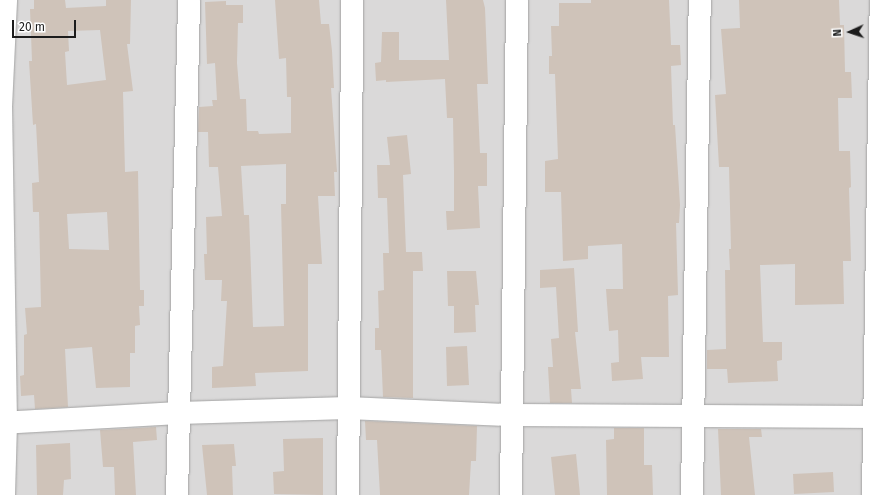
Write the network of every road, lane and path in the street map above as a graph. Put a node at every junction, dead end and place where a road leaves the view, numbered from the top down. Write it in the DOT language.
graph roads {
  1 [pos="6,0"];
  2 [pos="189,0"];
  3 [pos="352,0"];
  4 [pos="517,0"];
  5 [pos="700,0"];
  6 [pos="881,0"];
  7 [pos="348,408"];
  8 [pos="179,413"];
  9 [pos="510,415"];
  10 [pos="692,416"];
  11 [pos="877,418"];
  12 [pos="3,423"];
  13 [pos="4,495"];
  14 [pos="177,495"];
  15 [pos="348,495"];
  16 [pos="511,495"];
  17 [pos="692,495"];
  18 [pos="872,495"];
  1 -- 12 [label="street"];
  2 -- 8 [label="street"];
  3 -- 7 [label="street"];
  4 -- 9 [label="street"];
  5 -- 10 [label="street"];
  6 -- 11 [label="street"];
  7 -- 8 [label="street"];
  7 -- 9 [label="street"];
  7 -- 15 [label="street"];
  8 -- 12 [label="street"];
  8 -- 14 [label="street"];
  9 -- 10 [label="street"];
  9 -- 16 [label="street"];
  10 -- 11 [label="street"];
  10 -- 17 [label="street"];
  11 -- 18 [label="street"];
  12 -- 13 [label="street"];
}
